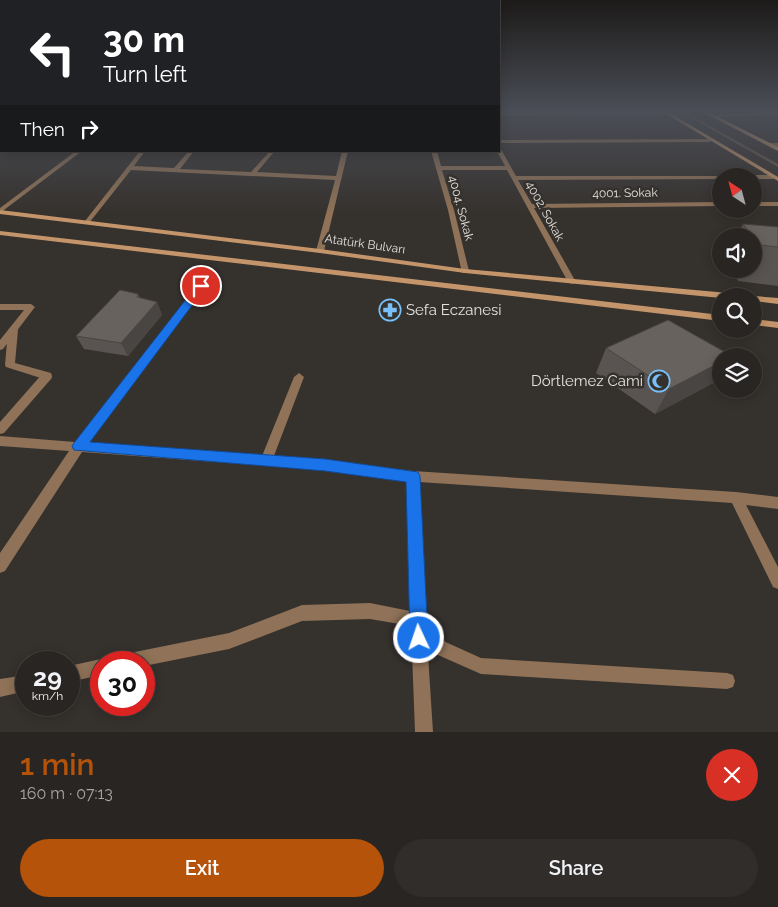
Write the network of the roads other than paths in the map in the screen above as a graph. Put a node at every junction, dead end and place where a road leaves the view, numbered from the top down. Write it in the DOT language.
graph roads {
  1 [pos="721,146"];
  2 [pos="79,152"];
  3 [pos="142,152"];
  4 [pos="191,152"];
  5 [pos="272,152"];
  6 [pos="345,152"];
  7 [pos="434,152"];
  8 [pos="500,152"];
  9 [pos="131,168"];
  10 [pos="438,168"];
  11 [pos="508,168"];
  12 [pos="176,170"];
  13 [pos="252,174"];
  14 [pos="712,177"];
  15 [pos="762,177"];
  16 [pos="339,178"];
  17 [pos="514,178"];
  18 [pos="776,178"];
  19 [pos="712,204"];
  20 [pos="762,204"];
  21 [pos="778,204"];
  22 [pos="530,206"];
  23 [pos="0,211"];
  24 [pos="87,222"];
  25 [pos="0,234"];
  26 [pos="320,251"];
  27 [pos="465,270"];
  28 [pos="212,272"];
  29 [pos="572,282"];
  30 [pos="712,295"];
  31 [pos="762,300"];
  32 [pos="778,301"];
  33 [pos="0,307"];
  34 [pos="712,317"];
  35 [pos="762,323"];
  36 [pos="778,325"];
  37 [pos="13,330"];
  38 [pos="0,348"];
  39 [pos="299,377"];
  40 [pos="0,430"];
  41 [pos="0,441"];
  42 [pos="79,446"];
  43 [pos="266,460"];
  44 [pos="413,476"];
  45 [pos="736,498"];
  46 [pos="778,502"];
  47 [pos="0,566"];
  48 [pos="778,582"];
  49 [pos="418,620"];
  50 [pos="419,638"];
  51 [pos="155,656"];
  52 [pos="728,680"];
  53 [pos="15,685"];
  54 [pos="0,688"];
  55 [pos="424,732"];
  1 -- 18 [label="main road"];
  2 -- 23 [label="street"];
  3 -- 9 [label="street"];
  4 -- 12 [label="street"];
  5 -- 13 [label="street"];
  6 -- 16 [label="street"];
  7 -- 10 [label="street, 4004. Sokak"];
  8 -- 11 [label="street, 4002. Sokak"];
  9 -- 12 [label="street"];
  9 -- 24 [label="street"];
  10 -- 11 [label="street"];
  10 -- 27 [label="street, 4004. Sokak"];
  11 -- 17 [label="street, 4002. Sokak"];
  12 -- 13 [label="street"];
  13 -- 16 [label="street"];
  14 -- 17 [label="street"];
  15 -- 18 [label="street"];
  16 -- 26 [label="street"];
  17 -- 22 [label="street, 4002. Sokak"];
  19 -- 22 [label="street, 4001. Sokak"];
  20 -- 21 [label="street"];
  22 -- 29 [label="street, 4002. Sokak"];
  23 -- 24 [label="main road, Atatürk Bulvarı"];
  24 -- 26 [label="main road, Atatürk Bulvarı"];
  25 -- 34 [label="main road"];
  26 -- 27 [label="main road, Atatürk Bulvarı"];
  27 -- 29 [label="main road, Atatürk Bulvarı"];
  28 -- 42 [label="street"];
  29 -- 30 [label="main road, Atatürk Bulvarı"];
  31 -- 32 [label="main road"];
  33 -- 37 [label="street"];
  35 -- 36 [label="main road"];
  37 -- 38 [label="street"];
  37 -- 40 [label="street"];
  39 -- 43 [label="street"];
  41 -- 42 [label="street"];
  42 -- 43 [label="street"];
  42 -- 47 [label="street"];
  43 -- 44 [label="street"];
  44 -- 45 [label="street"];
  44 -- 49 [label="street"];
  45 -- 46 [label="street"];
  45 -- 48 [label="street"];
  49 -- 50 [label="street"];
  49 -- 51 [label="street"];
  50 -- 52 [label="street"];
  50 -- 55 [label="street"];
  53 -- 54 [label="street"];
}
